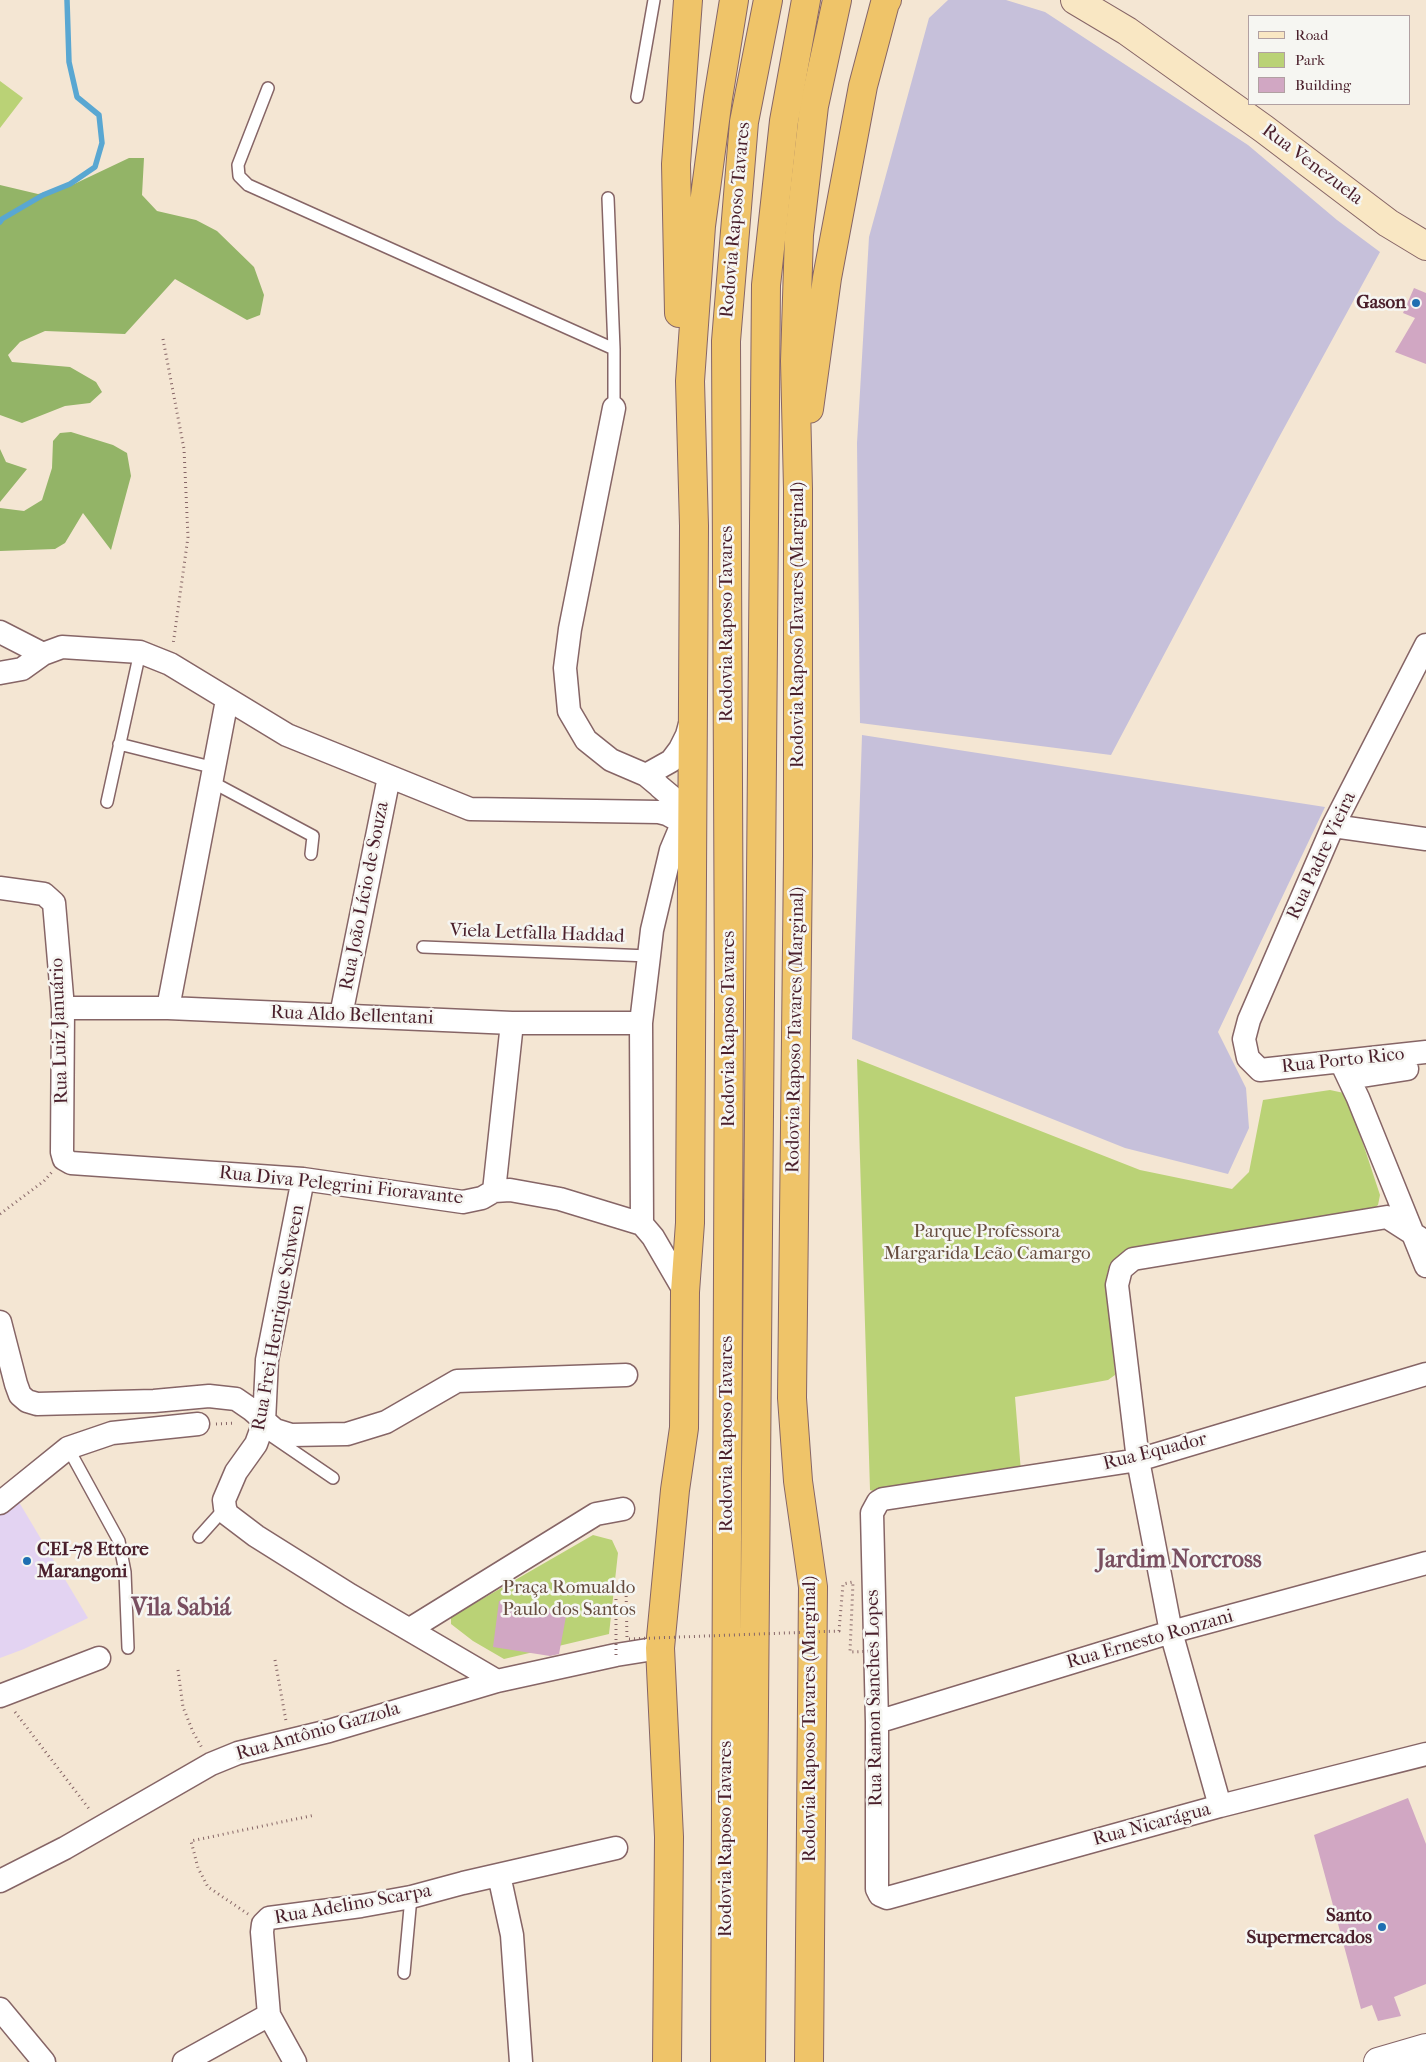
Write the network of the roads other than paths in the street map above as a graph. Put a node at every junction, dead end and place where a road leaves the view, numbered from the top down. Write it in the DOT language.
graph roads {
  1 [pos="654,0"];
  2 [pos="688,0"];
  3 [pos="734,0"];
  4 [pos="768,0"];
  5 [pos="806,0"];
  6 [pos="837,0"];
  7 [pos="887,0"];
  8 [pos="1075,0"];
  9 [pos="1111,0"];
  10 [pos="1126,31"];
  11 [pos="268,88"];
  12 [pos="637,97"];
  13 [pos="608,198"];
  14 [pos="1426,246"];
  15 [pos="614,350"];
  16 [pos="690,381"];
  17 [pos="614,408"];
  18 [pos="798,489"];
  19 [pos="0,632"];
  20 [pos="1426,645"];
  21 [pos="140,652"];
  22 [pos="43,654"];
  23 [pos="0,674"];
  24 [pos="227,700"];
  25 [pos="692,710"];
  26 [pos="119,744"];
  27 [pos="213,775"];
  28 [pos="388,777"];
  29 [pos="653,781"];
  30 [pos="108,802"];
  31 [pos="659,812"];
  32 [pos="689,824"];
  33 [pos="1333,826"];
  34 [pos="1426,839"];
  35 [pos="312,854"];
  36 [pos="0,888"];
  37 [pos="423,947"];
  38 [pos="649,956"];
  39 [pos="63,1008"];
  40 [pos="168,1008"];
  41 [pos="341,1015"];
  42 [pos="512,1023"];
  43 [pos="641,1024"];
  44 [pos="1426,1052"];
  45 [pos="1426,1066"];
  46 [pos="1260,1070"];
  47 [pos="1345,1070"];
  48 [pos="64,1159"];
  49 [pos="303,1179"];
  50 [pos="494,1191"];
  51 [pos="642,1224"];
  52 [pos="1420,1238"];
  53 [pos="1426,1266"];
  54 [pos="685,1292"];
  55 [pos="0,1322"];
  56 [pos="1426,1374"];
  57 [pos="626,1375"];
  58 [pos="198,1424"];
  59 [pos="263,1426"];
  60 [pos="68,1448"];
  61 [pos="1138,1460"];
  62 [pos="333,1478"];
  63 [pos="878,1502"];
  64 [pos="0,1503"];
  65 [pos="225,1508"];
  66 [pos="623,1509"];
  67 [pos="199,1538"];
  68 [pos="1426,1563"];
  69 [pos="410,1629"];
  70 [pos="1172,1632"];
  71 [pos="128,1648"];
  72 [pos="660,1648"];
  73 [pos="99,1658"];
  74 [pos="497,1681"];
  75 [pos="1,1695"];
  76 [pos="877,1722"];
  77 [pos="1426,1754"];
  78 [pos="1220,1806"];
  79 [pos="616,1848"];
  80 [pos="499,1875"];
  81 [pos="0,1881"];
  82 [pos="880,1895"];
  83 [pos="411,1897"];
  84 [pos="404,1973"];
  85 [pos="0,2009"];
  86 [pos="269,2015"];
  87 [pos="1426,2048"];
  88 [pos="44,2062"];
  89 [pos="184,2062"];
  90 [pos="295,2062"];
  91 [pos="521,2062"];
  92 [pos="667,2062"];
  93 [pos="724,2062"];
  94 [pos="751,2062"];
  95 [pos="809,2062"];
  96 [pos="1378,2062"];
  1 -- 12 [label="lane"];
  2 -- 16 [label="highway"];
  3 -- 16 [label="highway"];
  4 -- 93 [label="highway, Rodovia Raposo Tavares"];
  5 -- 94 [label="highway, Rodovia Raposo Tavares"];
  6 -- 18 [label="highway, Rodovia Raposo Tavares (Marginal)"];
  7 -- 18 [label="highway"];
  8 -- 10 [label="main road, Rua Venezuela"];
  9 -- 10 [label="main road, Rua Venezuela"];
  10 -- 14 [label="main road, Rua Venezuela"];
  11 -- 15 [label="lane"];
  13 -- 15 [label="lane"];
  15 -- 17 [label="lane"];
  16 -- 25 [label="highway"];
  17 -- 29 [label="street"];
  18 -- 95 [label="highway, Rodovia Raposo Tavares (Marginal)"];
  19 -- 22 [label="street"];
  20 -- 33 [label="street, Rua Padre Vieira"];
  21 -- 22 [label="street"];
  21 -- 24 [label="street"];
  21 -- 26 [label="lane"];
  22 -- 23 [label="street"];
  24 -- 27 [label="street"];
  24 -- 28 [label="street"];
  25 -- 29 [label="street"];
  25 -- 32 [label="highway"];
  26 -- 27 [label="lane"];
  26 -- 30 [label="lane"];
  27 -- 35 [label="lane"];
  27 -- 40 [label="street"];
  28 -- 31 [label="street"];
  28 -- 41 [label="street, Rua João Lício de Souza"];
  29 -- 31 [label="street"];
  29 -- 32 [label="street"];
  31 -- 32 [label="street"];
  32 -- 38 [label="street"];
  32 -- 54 [label="highway"];
  33 -- 34 [label="street"];
  33 -- 46 [label="street, Rua Padre Vieira"];
  36 -- 39 [label="street, Rua Luiz Januário"];
  37 -- 38 [label="lane, Viela Letfalla Haddad"];
  38 -- 43 [label="street"];
  39 -- 40 [label="street, Rua Aldo Bellentani"];
  39 -- 48 [label="street, Rua Luiz Januário"];
  40 -- 41 [label="street, Rua Aldo Bellentani"];
  41 -- 42 [label="street, Rua Aldo Bellentani"];
  42 -- 43 [label="street, Rua Aldo Bellentani"];
  42 -- 50 [label="street"];
  43 -- 51 [label="street"];
  44 -- 47 [label="street, Rua Porto Rico"];
  45 -- 47 [label="street, Rua Porto Rico"];
  46 -- 47 [label="street, Rua Porto Rico"];
  47 -- 52 [label="street"];
  48 -- 49 [label="street, Rua Diva Pelegrini Fioravante"];
  49 -- 50 [label="street, Rua Diva Pelegrini Fioravante"];
  49 -- 59 [label="street, Rua Frei Henrique Schween"];
  50 -- 51 [label="street, Rua Diva Pelegrini Fioravante"];
  51 -- 54 [label="street"];
  52 -- 53 [label="street"];
  52 -- 61 [label="street"];
  54 -- 72 [label="highway"];
  55 -- 59 [label="street"];
  56 -- 61 [label="street, Rua Equador"];
  57 -- 59 [label="street"];
  58 -- 60 [label="street"];
  59 -- 62 [label="lane"];
  59 -- 65 [label="street, Rua Frei Henrique Schween"];
  60 -- 64 [label="street"];
  60 -- 71 [label="lane"];
  61 -- 63 [label="street, Rua Equador"];
  61 -- 70 [label="street"];
  63 -- 76 [label="street, Rua Ramon Sanches Lopes"];
  65 -- 67 [label="lane, Rua Frei Henrique Schween"];
  65 -- 69 [label="street"];
  66 -- 69 [label="street"];
  68 -- 70 [label="street, Rua Ernesto Ronzani"];
  69 -- 74 [label="street"];
  70 -- 76 [label="street, Rua Ernesto Ronzani"];
  70 -- 78 [label="street"];
  72 -- 74 [label="street, Rua Antônio Gazzola"];
  72 -- 92 [label="highway"];
  73 -- 75 [label="street"];
  74 -- 81 [label="street, Rua Antônio Gazzola"];
  76 -- 82 [label="street, Rua Ramon Sanches Lopes"];
  77 -- 78 [label="street, Rua Nicarágua"];
  78 -- 82 [label="street, Rua Nicarágua"];
  79 -- 80 [label="street, Rua Adelino Scarpa"];
  80 -- 83 [label="street, Rua Adelino Scarpa"];
  80 -- 91 [label="street"];
  83 -- 84 [label="lane"];
  83 -- 86 [label="street, Rua Adelino Scarpa"];
  85 -- 88 [label="street"];
  86 -- 89 [label="street"];
  86 -- 90 [label="street, Rua Adelino Scarpa"];
  87 -- 96 [label="street"];
}
